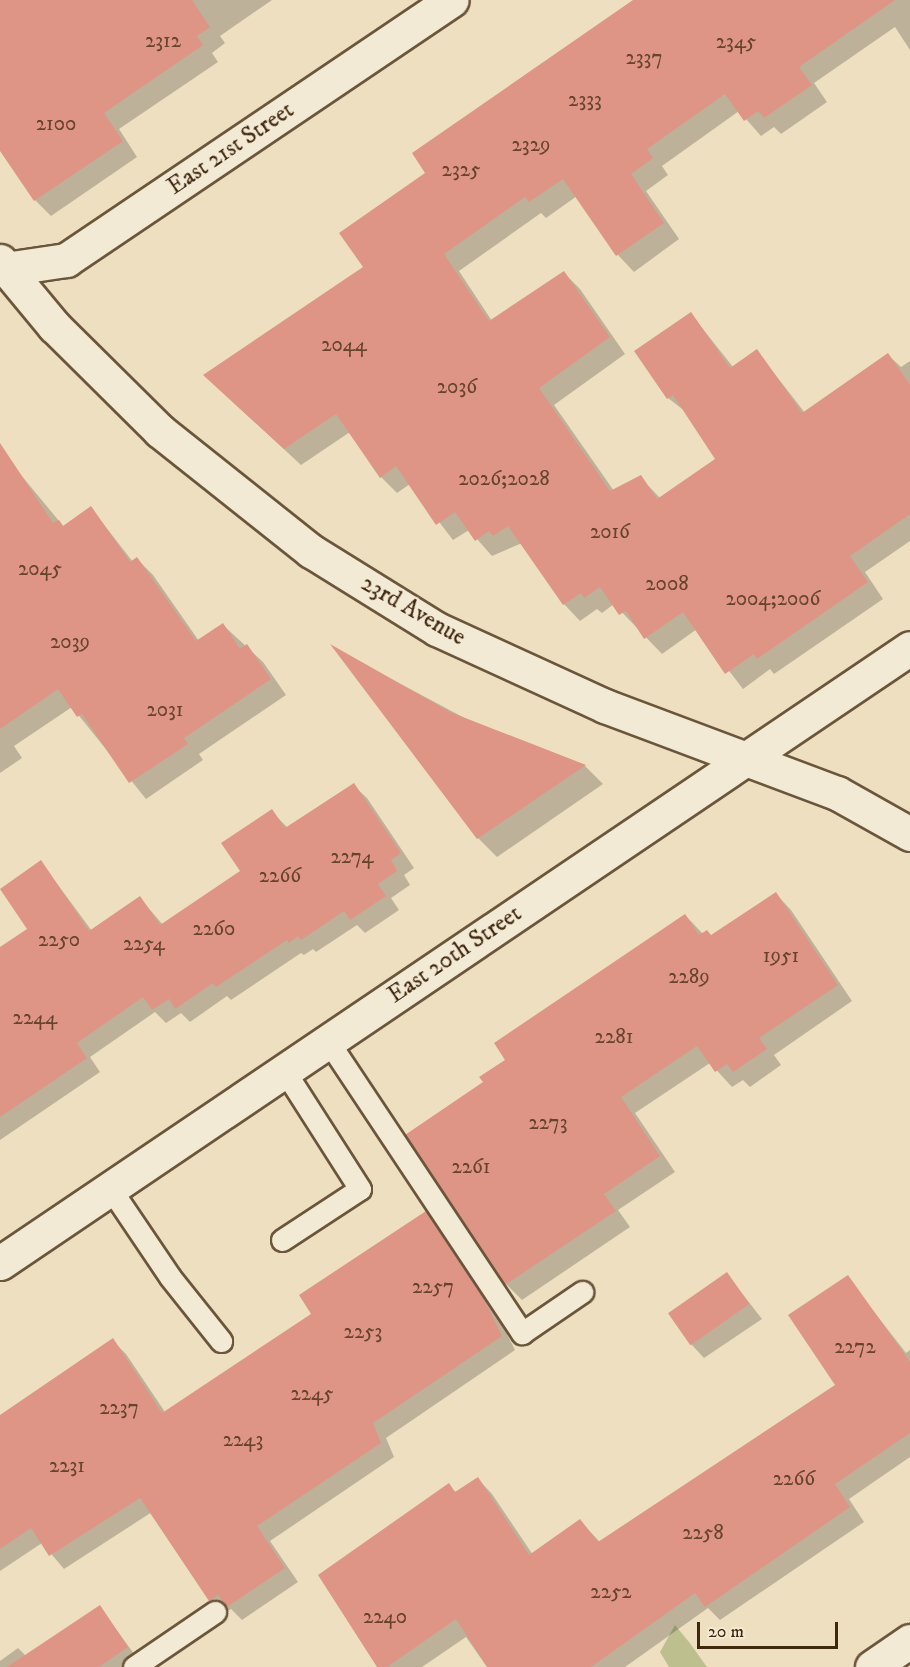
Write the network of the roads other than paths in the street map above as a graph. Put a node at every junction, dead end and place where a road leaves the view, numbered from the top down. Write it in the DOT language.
graph roads {
  1 [pos="452,0"];
  2 [pos="2,267"];
  3 [pos="910,648"];
  4 [pos="748,756"];
  5 [pos="910,834"];
  6 [pos="328,1041"];
  7 [pos="284,1070"];
  8 [pos="110,1188"];
  9 [pos="282,1240"];
  10 [pos="0,1263"];
  11 [pos="582,1292"];
  12 [pos="221,1341"];
  13 [pos="214,1612"];
  14 [pos="910,1641"];
  15 [pos="134,1667"];
  16 [pos="872,1667"];
  1 -- 2 [label="street, East 21st Street"];
  2 -- 4 [label="street, 23rd Avenue"];
  3 -- 4 [label="street, East 20th Street"];
  4 -- 5 [label="street, 23rd Avenue"];
  4 -- 6 [label="street, East 20th Street"];
  6 -- 7 [label="street, East 20th Street"];
  6 -- 11 [label="lane"];
  7 -- 8 [label="street, East 20th Street"];
  7 -- 9 [label="lane"];
  8 -- 10 [label="street, East 20th Street"];
  8 -- 12 [label="lane"];
  13 -- 15 [label="lane"];
  14 -- 16 [label="street"];
}
